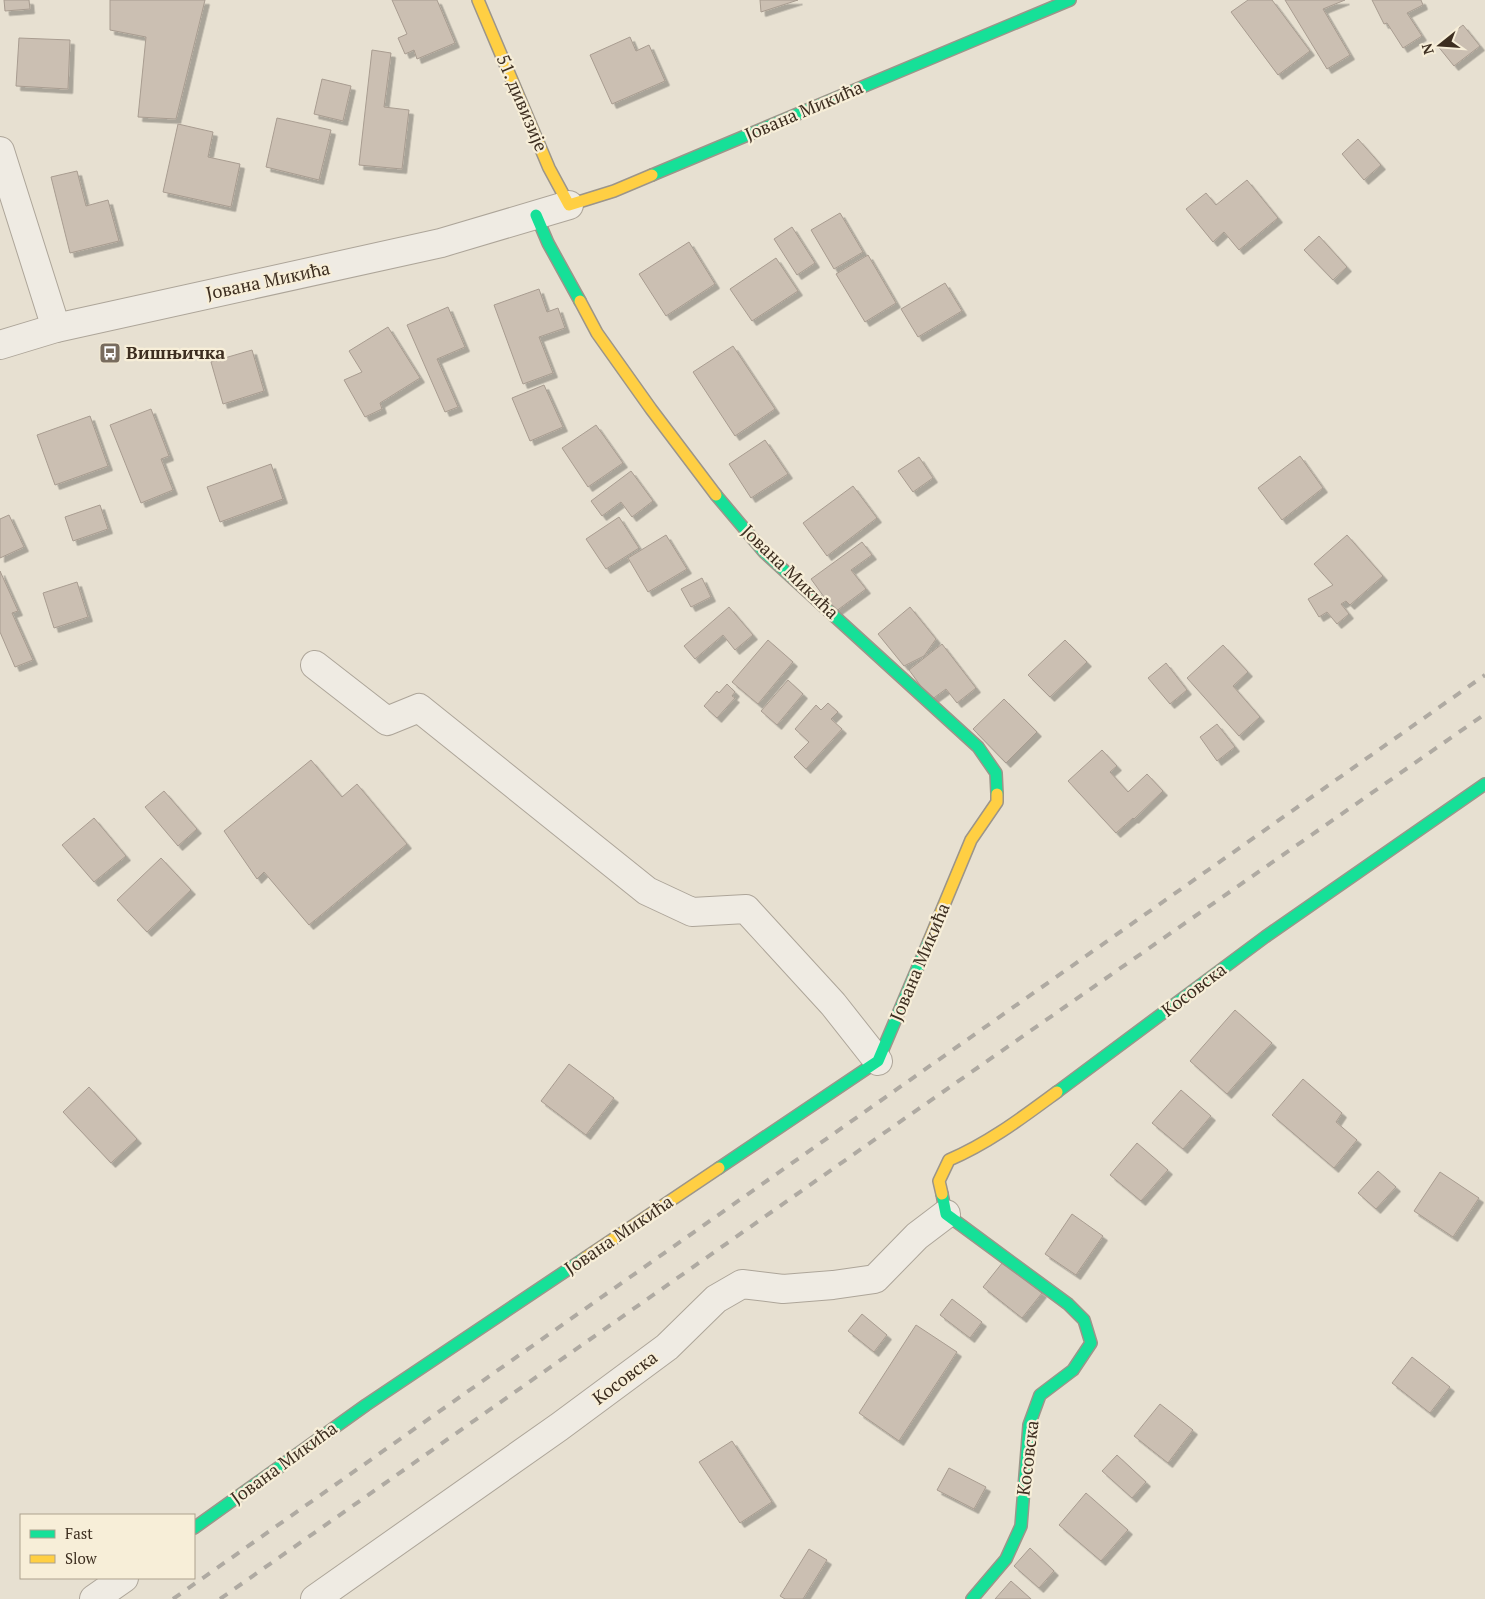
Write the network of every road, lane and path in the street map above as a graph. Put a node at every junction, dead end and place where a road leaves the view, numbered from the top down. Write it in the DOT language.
graph roads {
  1 [pos="478,0"];
  2 [pos="1070,0"];
  3 [pos="0,151"];
  4 [pos="569,205"];
  5 [pos="536,215"];
  6 [pos="56,328"];
  7 [pos="0,345"];
  8 [pos="316,665"];
  9 [pos="1485,784"];
  10 [pos="878,1061"];
  11 [pos="946,1214"];
  12 [pos="195,1527"];
  13 [pos="123,1579"];
  14 [pos="94,1599"];
  15 [pos="315,1599"];
  16 [pos="972,1599"];
  1 -- 4 [label="street, 51. дивизије"];
  2 -- 4 [label="street, Јована Микића"];
  3 -- 6 [label="street"];
  4 -- 5 [label="street, Јована Микића"];
  5 -- 6 [label="street, Јована Микића"];
  5 -- 10 [label="street, Јована Микића"];
  6 -- 7 [label="street, Јована Микића"];
  8 -- 10 [label="street"];
  9 -- 11 [label="street, Косовска"];
  10 -- 12 [label="street, Јована Микића"];
  11 -- 15 [label="street, Косовска"];
  11 -- 16 [label="street, Косовска"];
  13 -- 14 [label="street"];
}
